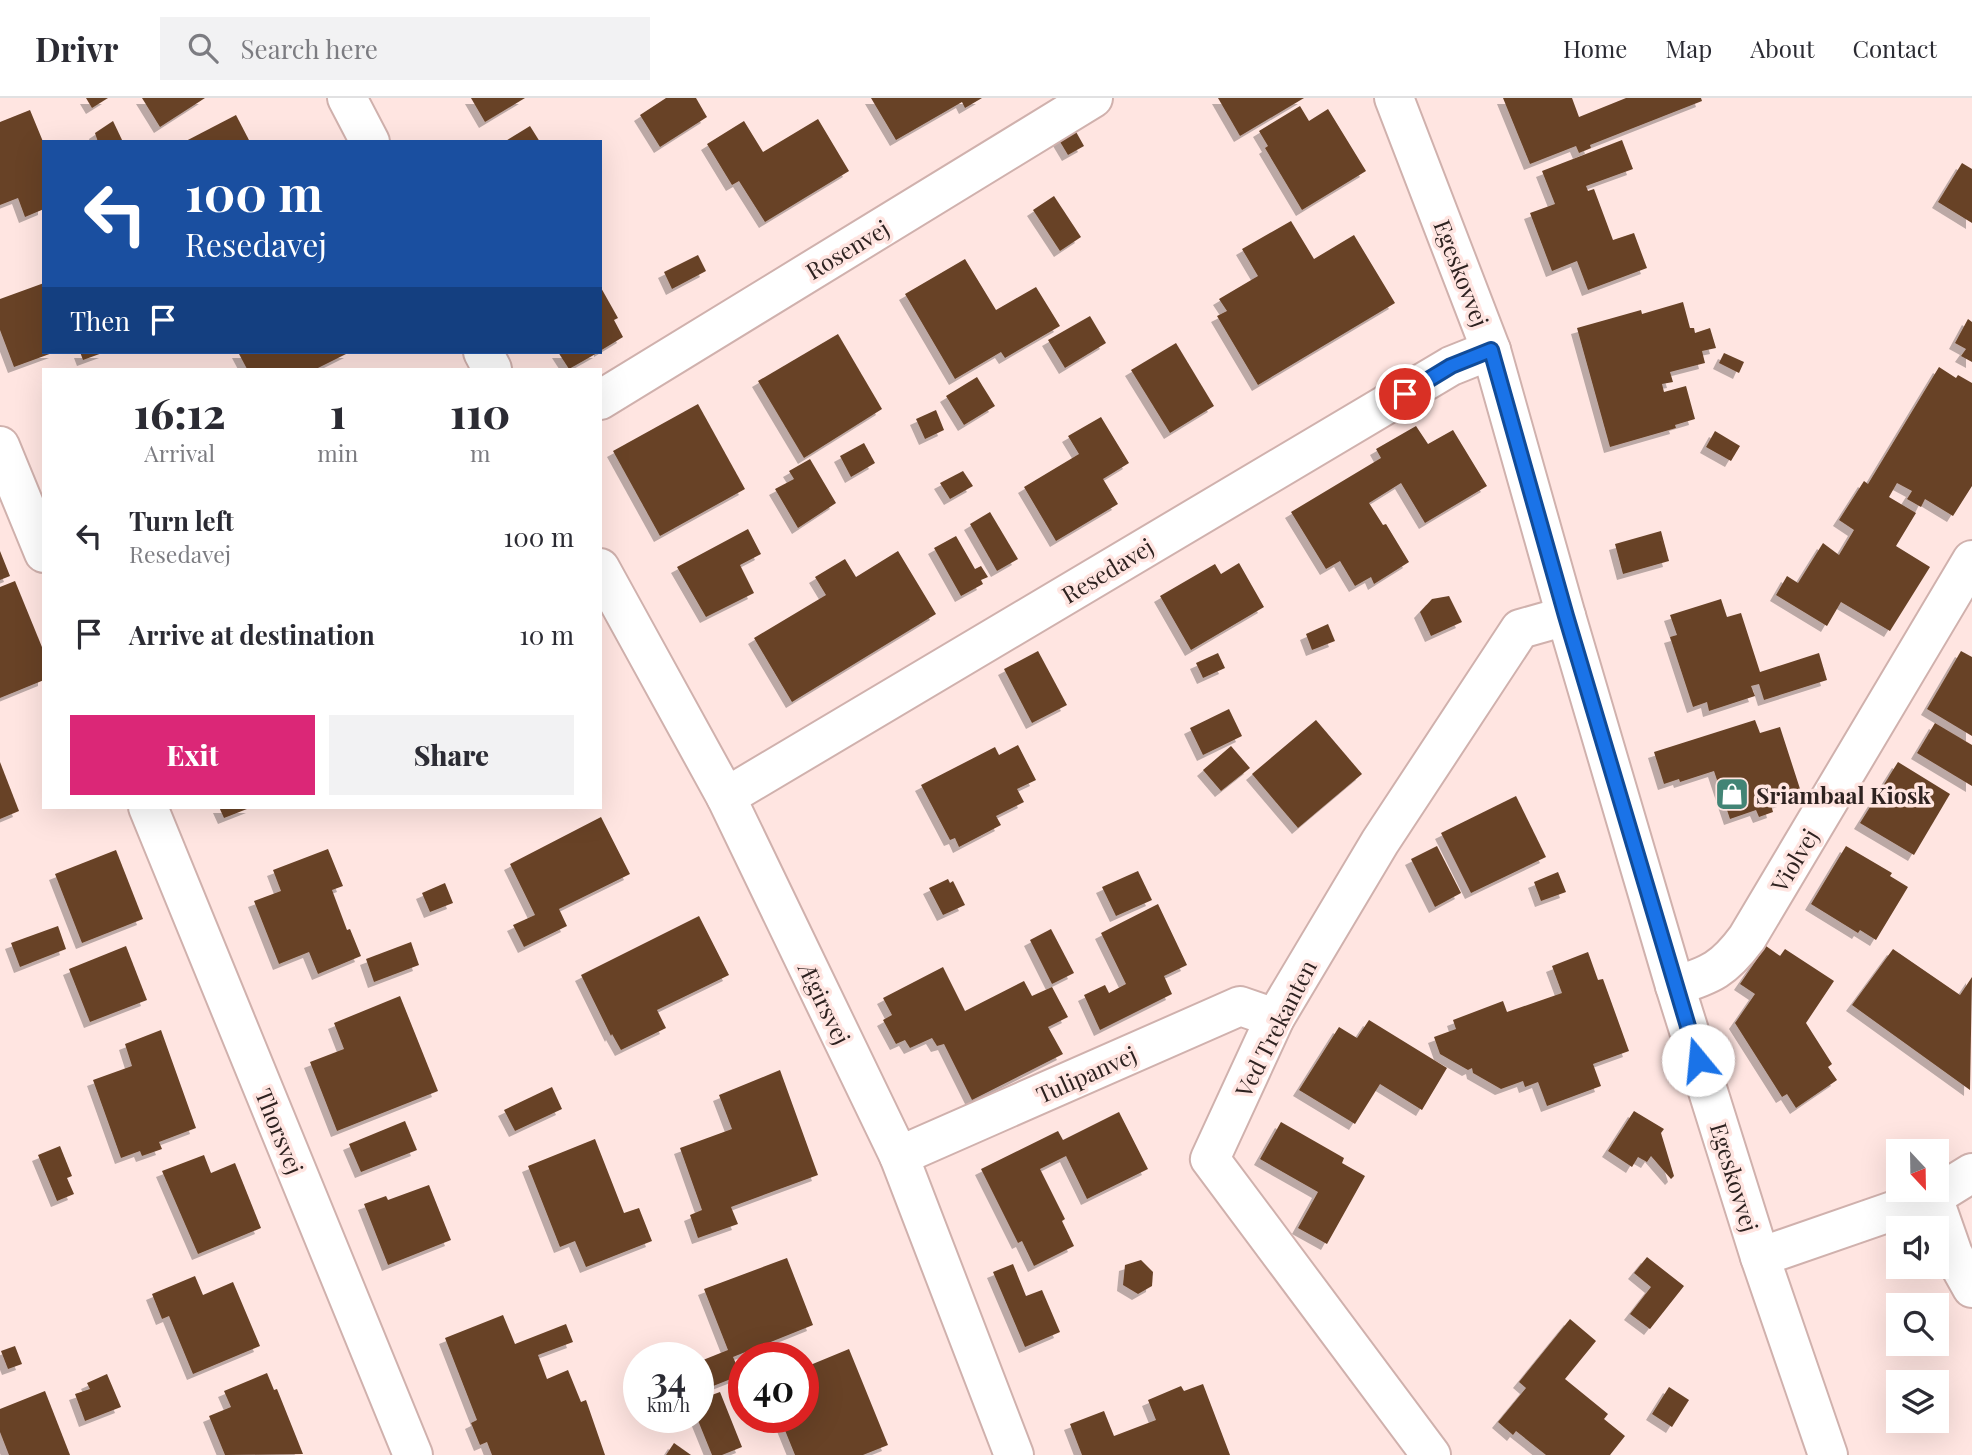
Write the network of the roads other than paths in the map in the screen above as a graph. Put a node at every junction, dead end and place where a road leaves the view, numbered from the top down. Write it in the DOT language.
graph roads {
  1 [pos="346,98"];
  2 [pos="1093,98"];
  3 [pos="1394,98"];
  4 [pos="369,140"];
  5 [pos="1491,350"];
  6 [pos="602,399"];
  7 [pos="0,446"];
  8 [pos="42,548"];
  9 [pos="1972,560"];
  10 [pos="602,572"];
  11 [pos="1566,616"];
  12 [pos="726,797"];
  13 [pos="149,809"];
  14 [pos="1675,986"];
  15 [pos="1275,1018"];
  16 [pos="899,1156"];
  17 [pos="1972,1173"];
  18 [pos="1950,1186"];
  19 [pos="1916,1202"];
  20 [pos="1935,1202"];
  21 [pos="1760,1258"];
  22 [pos="1972,1288"];
  23 [pos="413,1455"];
  24 [pos="1014,1455"];
  25 [pos="1431,1455"];
  26 [pos="1828,1455"];
  1 -- 4 [label="street"];
  2 -- 6 [label="street, Rosenvej"];
  3 -- 5 [label="street, Egeskovvej"];
  5 -- 11 [label="street, Egeskovvej"];
  5 -- 12 [label="street, Resedavej"];
  7 -- 8 [label="street"];
  9 -- 14 [label="street, Violvej"];
  10 -- 12 [label="street, Ægirsvej"];
  11 -- 14 [label="street, Egeskovvej"];
  11 -- 15 [label="street, Ved Trekanten"];
  12 -- 16 [label="street, Ægirsvej"];
  13 -- 23 [label="street, Thorsvej"];
  14 -- 21 [label="street, Egeskovvej"];
  15 -- 16 [label="street, Tulipanvej"];
  15 -- 25 [label="street, Ved Trekanten"];
  16 -- 24 [label="street, Ægirsvej"];
  17 -- 18 [label="street"];
  19 -- 21 [label="street"];
  20 -- 22 [label="street"];
  21 -- 26 [label="street, Egeskovvej"];
}
